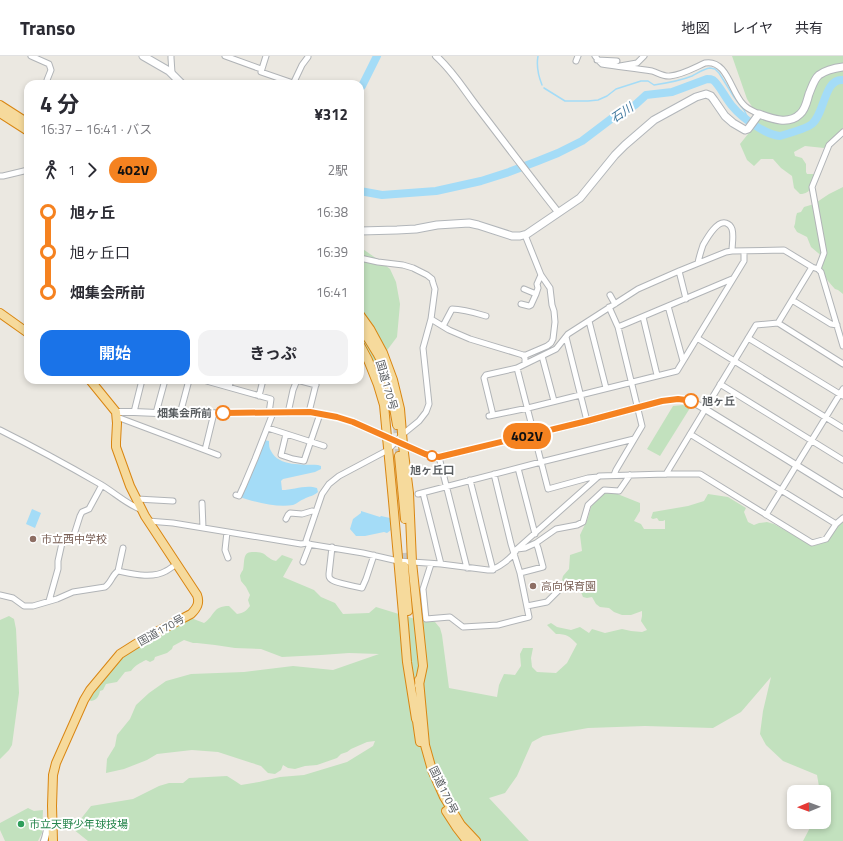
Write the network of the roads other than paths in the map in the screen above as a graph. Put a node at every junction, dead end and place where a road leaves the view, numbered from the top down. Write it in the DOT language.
graph roads {
  1 [pos="31,56"];
  2 [pos="143,56"];
  3 [pos="225,56"];
  4 [pos="266,56"];
  5 [pos="308,56"];
  6 [pos="436,56"];
  7 [pos="644,56"];
  8 [pos="172,57"];
  9 [pos="596,58"];
  10 [pos="617,64"];
  11 [pos="843,67"];
  12 [pos="262,69"];
  13 [pos="173,74"];
  14 [pos="47,80"];
  15 [pos="174,80"];
  16 [pos="178,80"];
  17 [pos="282,80"];
  18 [pos="295,80"];
  19 [pos="0,104"];
  20 [pos="0,113"];
  21 [pos="759,115"];
  22 [pos="24,120"];
  23 [pos="24,128"];
  24 [pos="843,132"];
  25 [pos="24,171"];
  26 [pos="0,176"];
  27 [pos="558,212"];
  28 [pos="364,231"];
  29 [pos="525,235"];
  30 [pos="732,251"];
  31 [pos="744,251"];
  32 [pos="364,259"];
  33 [pos="698,263"];
  34 [pos="812,267"];
  35 [pos="818,269"];
  36 [pos="680,271"];
  37 [pos="541,275"];
  38 [pos="733,278"];
  39 [pos="524,289"];
  40 [pos="536,294"];
  41 [pos="610,295"];
  42 [pos="686,299"];
  43 [pos="792,300"];
  44 [pos="521,304"];
  45 [pos="615,304"];
  46 [pos="668,306"];
  47 [pos="609,308"];
  48 [pos="0,313"];
  49 [pos="486,316"];
  50 [pos="643,317"];
  51 [pos="431,320"];
  52 [pos="364,321"];
  53 [pos="590,321"];
  54 [pos="778,323"];
  55 [pos="837,325"];
  56 [pos="443,326"];
  57 [pos="618,327"];
  58 [pos="24,330"];
  59 [pos="364,333"];
  60 [pos="566,337"];
  61 [pos="697,338"];
  62 [pos="748,338"];
  63 [pos="364,343"];
  64 [pos="843,346"];
  65 [pos="364,352"];
  66 [pos="523,355"];
  67 [pos="542,356"];
  68 [pos="683,361"];
  69 [pos="734,361"];
  70 [pos="525,363"];
  71 [pos="843,364"];
  72 [pos="517,368"];
  73 [pos="657,375"];
  74 [pos="631,382"];
  75 [pos="93,384"];
  76 [pos="141,384"];
  77 [pos="164,384"];
  78 [pos="188,384"];
  79 [pos="218,384"];
  80 [pos="230,384"];
  81 [pos="262,384"];
  82 [pos="295,384"];
  83 [pos="317,384"];
  84 [pos="720,384"];
  85 [pos="229,387"];
  86 [pos="606,388"];
  87 [pos="843,389"];
  88 [pos="580,394"];
  89 [pos="841,395"];
  90 [pos="259,396"];
  91 [pos="554,401"];
  92 [pos="528,408"];
  93 [pos="638,408"];
  94 [pos="705,409"];
  95 [pos="134,412"];
  96 [pos="310,412"];
  97 [pos="156,413"];
  98 [pos="271,413"];
  99 [pos="288,413"];
  100 [pos="180,414"];
  101 [pos="214,414"];
  102 [pos="320,414"];
  103 [pos="116,415"];
  104 [pos="825,418"];
  105 [pos="587,421"];
  106 [pos="268,428"];
  107 [pos="843,428"];
  108 [pos="0,430"];
  109 [pos="286,434"];
  110 [pos="403,434"];
  111 [pos="534,434"];
  112 [pos="690,434"];
  113 [pos="387,437"];
  114 [pos="634,439"];
  115 [pos="811,440"];
  116 [pos="311,441"];
  117 [pos="400,443"];
  118 [pos="324,446"];
  119 [pos="205,450"];
  120 [pos="394,454"];
  121 [pos="218,455"];
  122 [pos="439,457"];
  123 [pos="843,460"];
  124 [pos="541,462"];
  125 [pos="796,465"];
  126 [pos="518,468"];
  127 [pos="494,474"];
  128 [pos="666,474"];
  129 [pos="614,475"];
  130 [pos="630,475"];
  131 [pos="599,476"];
  132 [pos="470,480"];
  133 [pos="102,485"];
  134 [pos="447,486"];
  135 [pos="781,490"];
  136 [pos="843,494"];
  137 [pos="236,496"];
  138 [pos="137,500"];
  139 [pos="172,501"];
  140 [pos="202,503"];
  141 [pos="142,510"];
  142 [pos="316,512"];
  143 [pos="766,515"];
  144 [pos="843,518"];
  145 [pos="286,519"];
  146 [pos="148,521"];
  147 [pos="836,524"];
  148 [pos="203,528"];
  149 [pos="227,532"];
  150 [pos="534,534"];
  151 [pos="308,544"];
  152 [pos="536,544"];
  153 [pos="332,547"];
  154 [pos="123,548"];
  155 [pos="516,551"];
  156 [pos="405,553"];
  157 [pos="374,555"];
  158 [pos="228,558"];
  159 [pos="303,562"];
  160 [pos="177,564"];
  161 [pos="406,564"];
  162 [pos="431,564"];
  163 [pos="441,564"];
  164 [pos="467,568"];
  165 [pos="493,570"];
  166 [pos="118,571"];
  167 [pos="520,573"];
  168 [pos="576,588"];
  169 [pos="0,595"];
  170 [pos="49,601"];
  171 [pos="527,606"];
  172 [pos="52,822"];
  173 [pos="44,841"];
  174 [pos="53,841"];
  175 [pos="468,841"];
  176 [pos="476,841"];
  1 -- 14 [label="street"];
  2 -- 13 [label="main road"];
  3 -- 12 [label="street"];
  4 -- 12 [label="street"];
  5 -- 18 [label="street"];
  6 -- 27 [label="street"];
  7 -- 10 [label="street"];
  8 -- 13 [label="street"];
  9 -- 10 [label="street"];
  10 -- 21 [label="street"];
  11 -- 21 [label="main road"];
  12 -- 17 [label="street"];
  13 -- 15 [label="street"];
  13 -- 16 [label="main road"];
  19 -- 22 [label="highway"];
  20 -- 23 [label="highway"];
  21 -- 27 [label="main road"];
  24 -- 35 [label="street"];
  25 -- 26 [label="street"];
  27 -- 29 [label="main road"];
  28 -- 29 [label="main road"];
  29 -- 37 [label="street"];
  30 -- 31 [label="street"];
  30 -- 33 [label="street"];
  30 -- 33 [label="street"];
  31 -- 34 [label="street"];
  31 -- 38 [label="street"];
  32 -- 51 [label="street"];
  33 -- 36 [label="street"];
  34 -- 35 [label="street"];
  34 -- 43 [label="street"];
  35 -- 55 [label="street"];
  36 -- 42 [label="street"];
  36 -- 45 [label="street"];
  37 -- 40 [label="street"];
  37 -- 66 [label="street"];
  38 -- 42 [label="street"];
  38 -- 61 [label="street"];
  39 -- 40 [label="street"];
  40 -- 44 [label="street"];
  41 -- 45 [label="street"];
  42 -- 46 [label="street"];
  43 -- 54 [label="street"];
  43 -- 55 [label="street"];
  45 -- 47 [label="street"];
  46 -- 50 [label="street"];
  46 -- 68 [label="street"];
  47 -- 53 [label="street"];
  47 -- 57 [label="street"];
  48 -- 58 [label="highway"];
  49 -- 56 [label="street"];
  50 -- 57 [label="street"];
  50 -- 73 [label="street"];
  51 -- 56 [label="street"];
  51 -- 110 [label="street"];
  52 -- 110 [label="highway"];
  53 -- 60 [label="street"];
  53 -- 86 [label="street"];
  54 -- 62 [label="street"];
  54 -- 71 [label="street"];
  55 -- 64 [label="street"];
  56 -- 66 [label="street"];
  57 -- 74 [label="street"];
  59 -- 63 [label="highway, 国道170号"];
  60 -- 67 [label="street"];
  60 -- 88 [label="street"];
  61 -- 68 [label="street"];
  61 -- 69 [label="street"];
  62 -- 69 [label="street"];
  62 -- 89 [label="street"];
  65 -- 113 [label="highway"];
  66 -- 70 [label="street"];
  67 -- 70 [label="street"];
  67 -- 91 [label="street"];
  68 -- 73 [label="street"];
  69 -- 84 [label="street"];
  69 -- 104 [label="street"];
  70 -- 72 [label="street"];
  72 -- 92 [label="street"];
  72 -- 92 [label="street"];
  73 -- 74 [label="street"];
  74 -- 86 [label="street"];
  74 -- 93 [label="street"];
  75 -- 103 [label="highway"];
  76 -- 95 [label="street"];
  77 -- 97 [label="street"];
  78 -- 100 [label="street"];
  79 -- 85 [label="street"];
  80 -- 85 [label="street"];
  81 -- 90 [label="street"];
  82 -- 99 [label="street"];
  83 -- 96 [label="street"];
  84 -- 94 [label="street"];
  84 -- 115 [label="street"];
  85 -- 90 [label="street"];
  86 -- 88 [label="street"];
  87 -- 89 [label="street"];
  88 -- 91 [label="street"];
  88 -- 105 [label="street"];
  89 -- 104 [label="street"];
  90 -- 98 [label="street"];
  91 -- 92 [label="street"];
  92 -- 111 [label="street"];
  93 -- 94 [label="street"];
  93 -- 105 [label="street"];
  93 -- 114 [label="street"];
  94 -- 112 [label="street"];
  94 -- 125 [label="street"];
  95 -- 97 [label="street"];
  95 -- 103 [label="street"];
  96 -- 99 [label="street"];
  96 -- 102 [label="street"];
  97 -- 100 [label="street"];
  98 -- 99 [label="street"];
  98 -- 101 [label="street"];
  98 -- 106 [label="street"];
  100 -- 101 [label="street"];
  101 -- 119 [label="street"];
  102 -- 113 [label="street"];
  102 -- 116 [label="street"];
  103 -- 119 [label="street"];
  103 -- 138 [label="highway, 国道170号"];
  104 -- 107 [label="street"];
  104 -- 115 [label="street"];
  105 -- 111 [label="street"];
  106 -- 109 [label="street"];
  106 -- 137 [label="street"];
  108 -- 133 [label="street"];
  109 -- 116 [label="street"];
  109 -- 116 [label="street"];
  110 -- 117 [label="highway"];
  111 -- 122 [label="street"];
  111 -- 124 [label="street"];
  112 -- 128 [label="street"];
  112 -- 135 [label="street"];
  113 -- 117 [label="street"];
  113 -- 120 [label="highway"];
  114 -- 124 [label="street"];
  114 -- 129 [label="street"];
  115 -- 123 [label="street"];
  115 -- 125 [label="street"];
  116 -- 118 [label="street"];
  117 -- 120 [label="street"];
  117 -- 122 [label="street"];
  117 -- 161 [label="highway"];
  119 -- 121 [label="street"];
  120 -- 142 [label="street"];
  120 -- 156 [label="highway"];
  120 -- 161 [label="highway"];
  122 -- 134 [label="street"];
  124 -- 126 [label="street"];
  124 -- 131 [label="street"];
  125 -- 135 [label="street"];
  125 -- 136 [label="street"];
  126 -- 127 [label="street"];
  126 -- 150 [label="street"];
  127 -- 132 [label="street"];
  127 -- 155 [label="street"];
  128 -- 130 [label="street"];
  128 -- 143 [label="street"];
  129 -- 130 [label="street"];
  129 -- 131 [label="street"];
  130 -- 152 [label="street"];
  131 -- 150 [label="street"];
  132 -- 134 [label="street"];
  132 -- 165 [label="street"];
  133 -- 141 [label="street"];
  133 -- 170 [label="street"];
  134 -- 163 [label="street"];
  134 -- 164 [label="street"];
  135 -- 143 [label="street"];
  135 -- 147 [label="street"];
  138 -- 139 [label="street"];
  138 -- 141 [label="highway, 国道170号"];
  140 -- 148 [label="street"];
  141 -- 146 [label="highway, 国道170号"];
  142 -- 145 [label="street"];
  142 -- 151 [label="street"];
  143 -- 147 [label="street"];
  144 -- 147 [label="street"];
  146 -- 148 [label="street"];
  146 -- 160 [label="highway, 国道170号"];
  148 -- 149 [label="street"];
  149 -- 151 [label="street"];
  149 -- 158 [label="street"];
  150 -- 155 [label="street"];
  151 -- 153 [label="street"];
  151 -- 159 [label="street"];
  152 -- 155 [label="street"];
  152 -- 167 [label="street"];
  153 -- 157 [label="street"];
  153 -- 157 [label="street"];
  154 -- 166 [label="street"];
  155 -- 165 [label="street"];
  155 -- 167 [label="street"];
  157 -- 161 [label="street"];
  160 -- 166 [label="street"];
  160 -- 172 [label="highway, 国道170号"];
  161 -- 162 [label="street"];
  161 -- 175 [label="highway, 国道170号"];
  161 -- 176 [label="highway, 国道170号"];
  162 -- 163 [label="street"];
  162 -- 171 [label="street"];
  163 -- 164 [label="street"];
  164 -- 165 [label="street"];
  166 -- 170 [label="street"];
  167 -- 171 [label="street"];
  168 -- 171 [label="street"];
  169 -- 170 [label="street"];
  172 -- 173 [label="street"];
  172 -- 174 [label="highway, 国道170号"];
}
